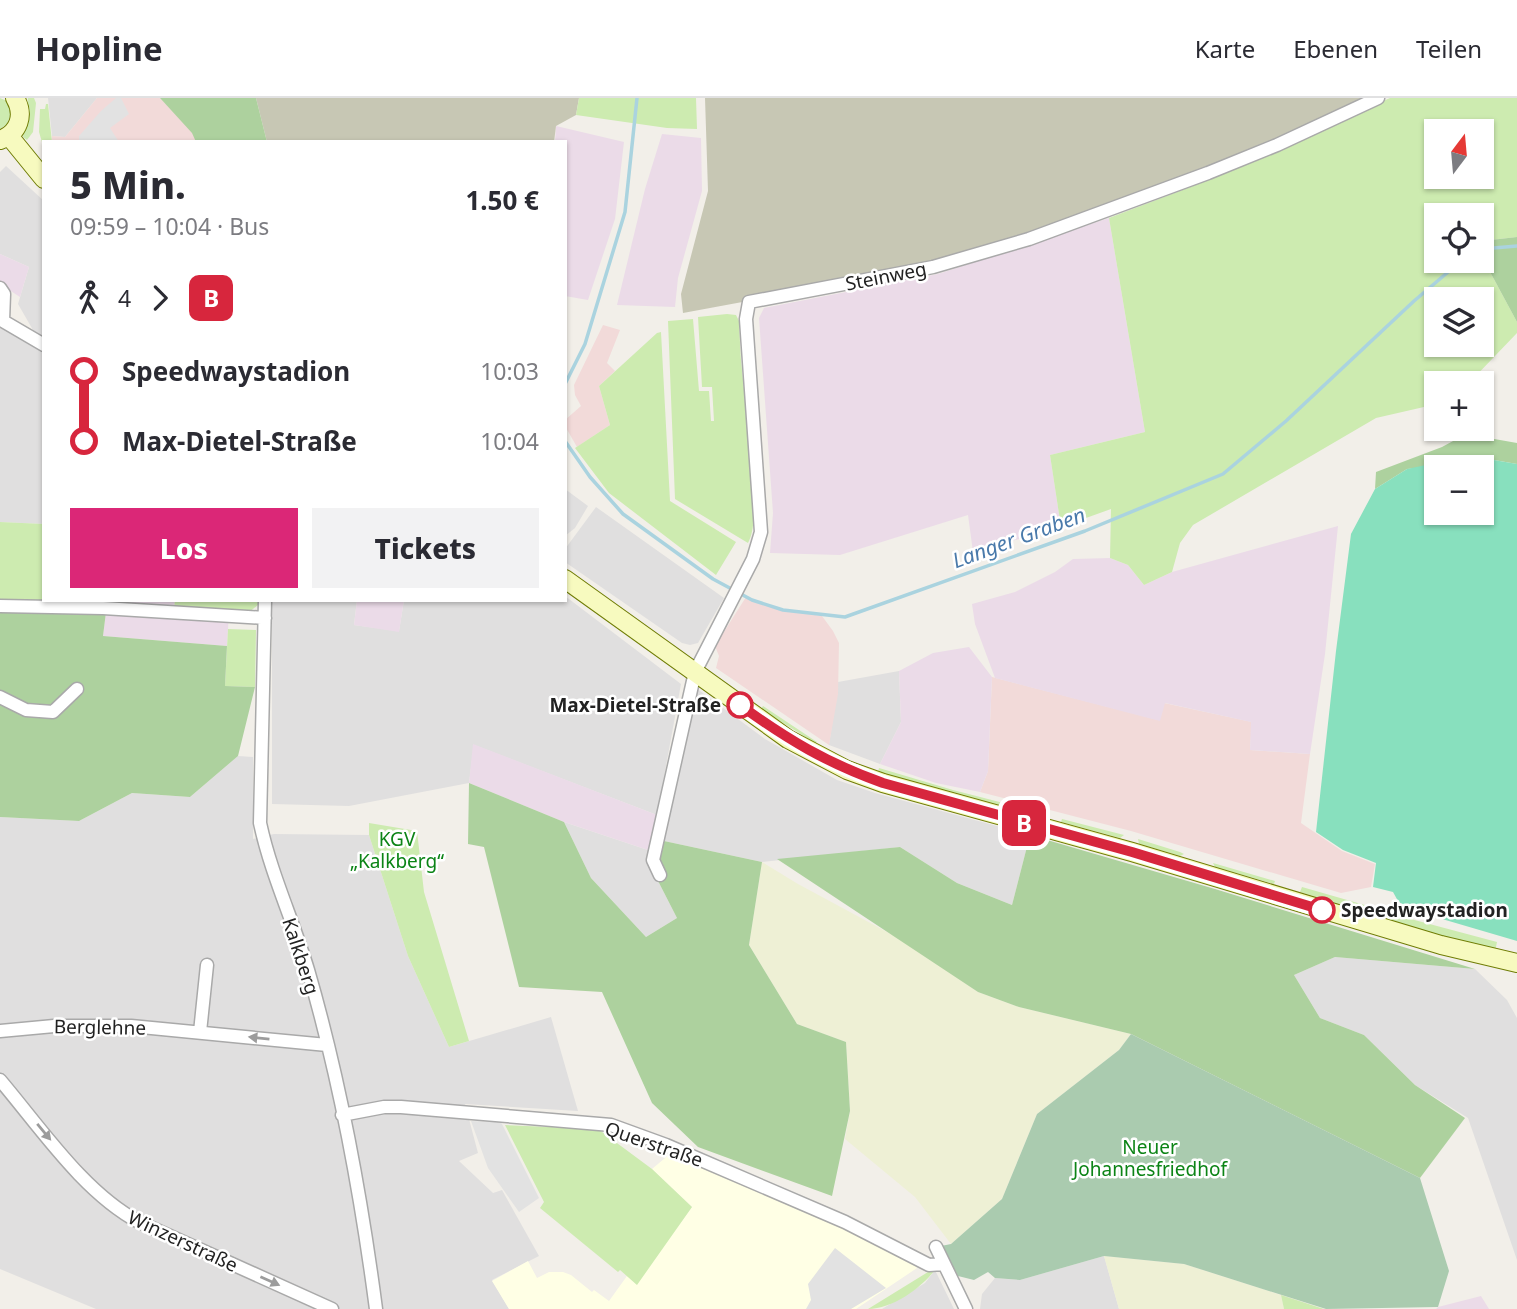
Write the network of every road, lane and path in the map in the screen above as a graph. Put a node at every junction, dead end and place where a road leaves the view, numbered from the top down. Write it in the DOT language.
graph roads {
  1 [pos="15,98"];
  2 [pos="1378,98"];
  3 [pos="5,138"];
  4 [pos="42,177"];
  5 [pos="0,288"];
  6 [pos="42,344"];
  7 [pos="567,580"];
  8 [pos="265,602"];
  9 [pos="0,606"];
  10 [pos="265,618"];
  11 [pos="695,672"];
  12 [pos="77,689"];
  13 [pos="0,697"];
  14 [pos="660,875"];
  15 [pos="1517,963"];
  16 [pos="207,965"];
  17 [pos="0,1031"];
  18 [pos="200,1032"];
  19 [pos="327,1045"];
  20 [pos="0,1080"];
  21 [pos="342,1115"];
  22 [pos="936,1247"];
  23 [pos="944,1264"];
  24 [pos="332,1309"];
  25 [pos="376,1309"];
  26 [pos="966,1309"];
  1 -- 3 [label="street"];
  2 -- 11 [label="street, Steinweg"];
  3 -- 4 [label="street"];
  5 -- 6 [label="street"];
  7 -- 11 [label="street"];
  8 -- 10 [label="street, Kalkberg"];
  9 -- 10 [label="street"];
  10 -- 19 [label="street, Kalkberg"];
  11 -- 14 [label="street"];
  11 -- 15 [label="street"];
  12 -- 13 [label="street"];
  16 -- 18 [label="street"];
  17 -- 18 [label="street, Berglehne"];
  19 -- 18 [label="street, Berglehne, one-way"];
  19 -- 21 [label="street, Kalkberg"];
  20 -- 24 [label="street, Winzerstraße, one-way"];
  21 -- 23 [label="street, Querstraße"];
  21 -- 25 [label="street, Kalkberg"];
  22 -- 23 [label="street"];
  23 -- 26 [label="street"];
}
